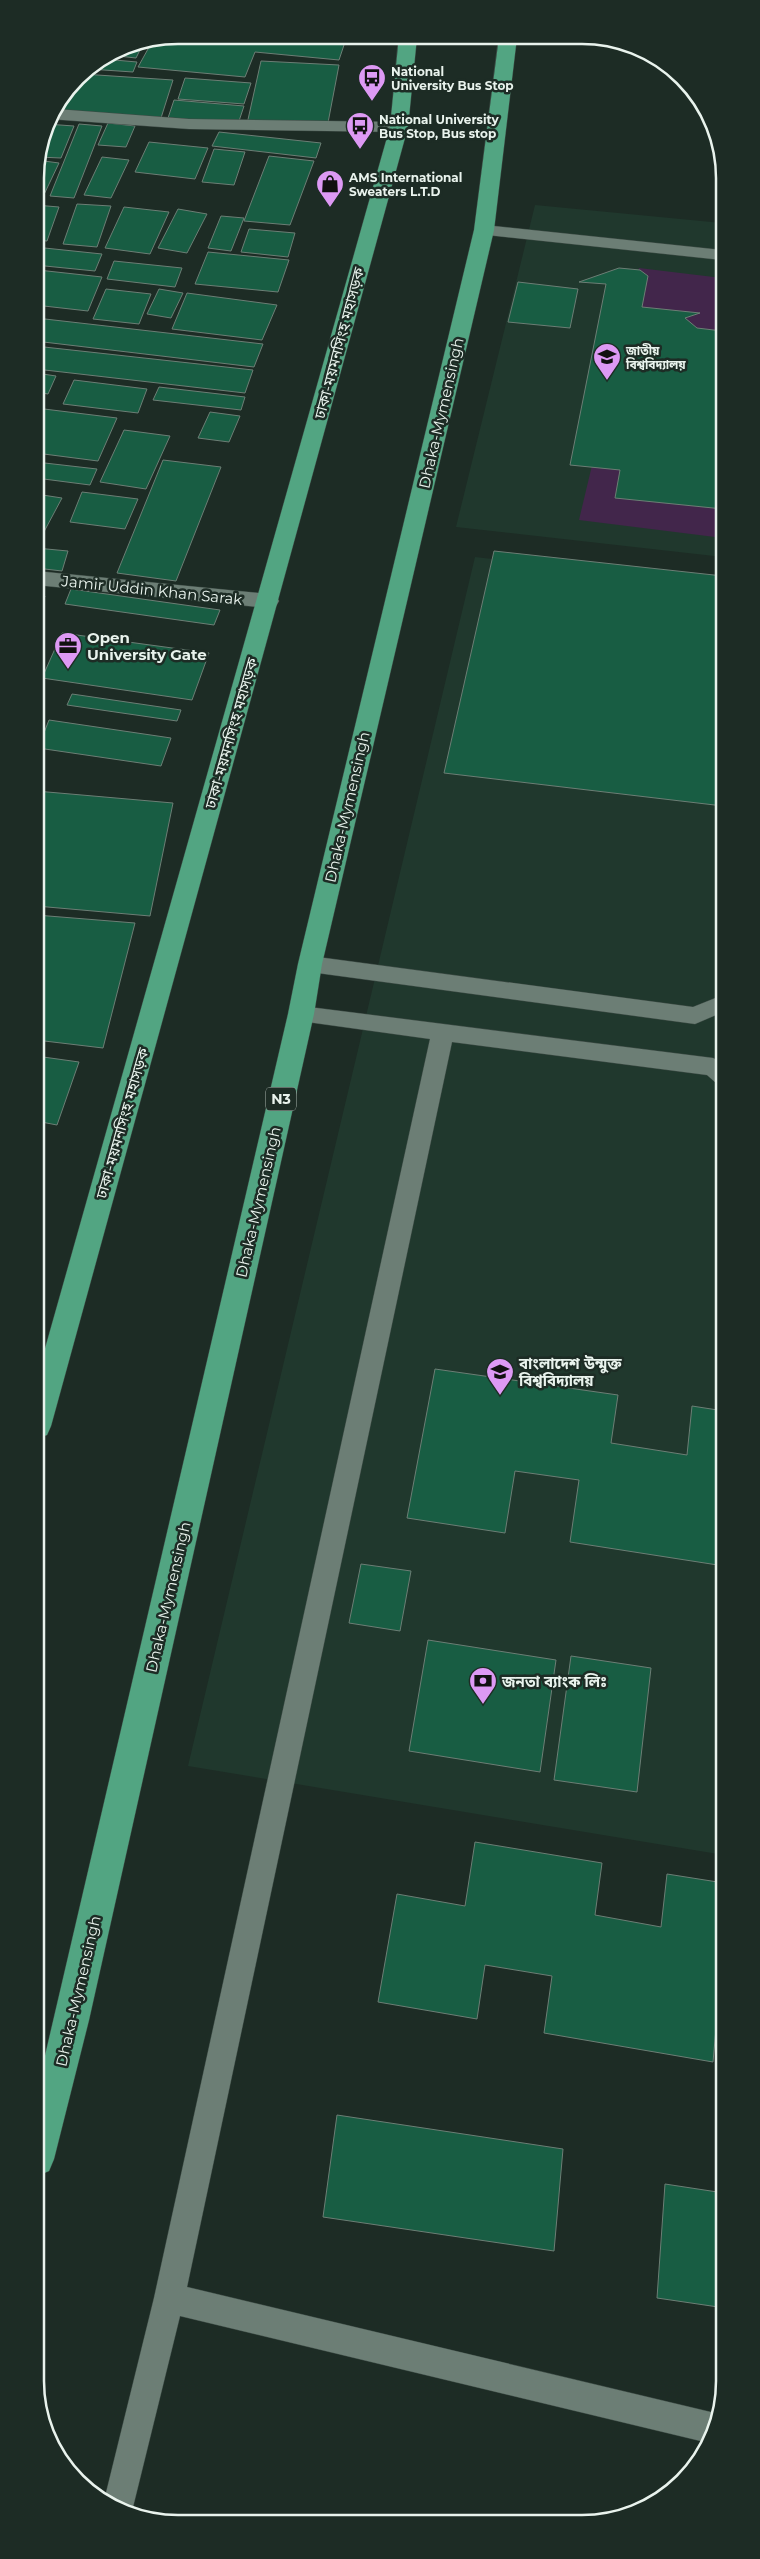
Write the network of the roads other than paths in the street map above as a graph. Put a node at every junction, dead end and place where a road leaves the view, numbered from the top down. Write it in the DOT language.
graph roads {
  1 [pos="407,44"];
  2 [pos="507,44"];
  3 [pos="60,115"];
  4 [pos="399,127"];
  5 [pos="484,230"];
  6 [pos="716,254"];
  7 [pos="44,579"];
  8 [pos="268,601"];
  9 [pos="310,964"];
  10 [pos="716,1006"];
  11 [pos="300,1014"];
  12 [pos="443,1032"];
  13 [pos="716,1070"];
  14 [pos="44,1401"];
  15 [pos="44,2131"];
  16 [pos="169,2298"];
  17 [pos="708,2427"];
  18 [pos="120,2501"];
  1 -- 4 [label="highway, ঢাকা-ময়মনসিংহ মহাসড়ক"];
  2 -- 5 [label="highway, Dhaka-Mymensingh / N3"];
  3 -- 4 [label="street"];
  4 -- 8 [label="highway, ঢাকা-ময়মনসিংহ মহাসড়ক"];
  5 -- 6 [label="lane"];
  5 -- 9 [label="highway, Dhaka-Mymensingh / N3"];
  7 -- 8 [label="street, Jamir Uddin Khan Sarak"];
  8 -- 14 [label="highway, ঢাকা-ময়মনসিংহ মহাসড়ক"];
  9 -- 10 [label="lane"];
  9 -- 11 [label="highway, Dhaka-Mymensingh / N3"];
  11 -- 12 [label="lane"];
  11 -- 15 [label="highway, Dhaka-Mymensingh / N3"];
  12 -- 13 [label="lane"];
  12 -- 16 [label="lane"];
  16 -- 17 [label="lane"];
  16 -- 18 [label="lane"];
}
